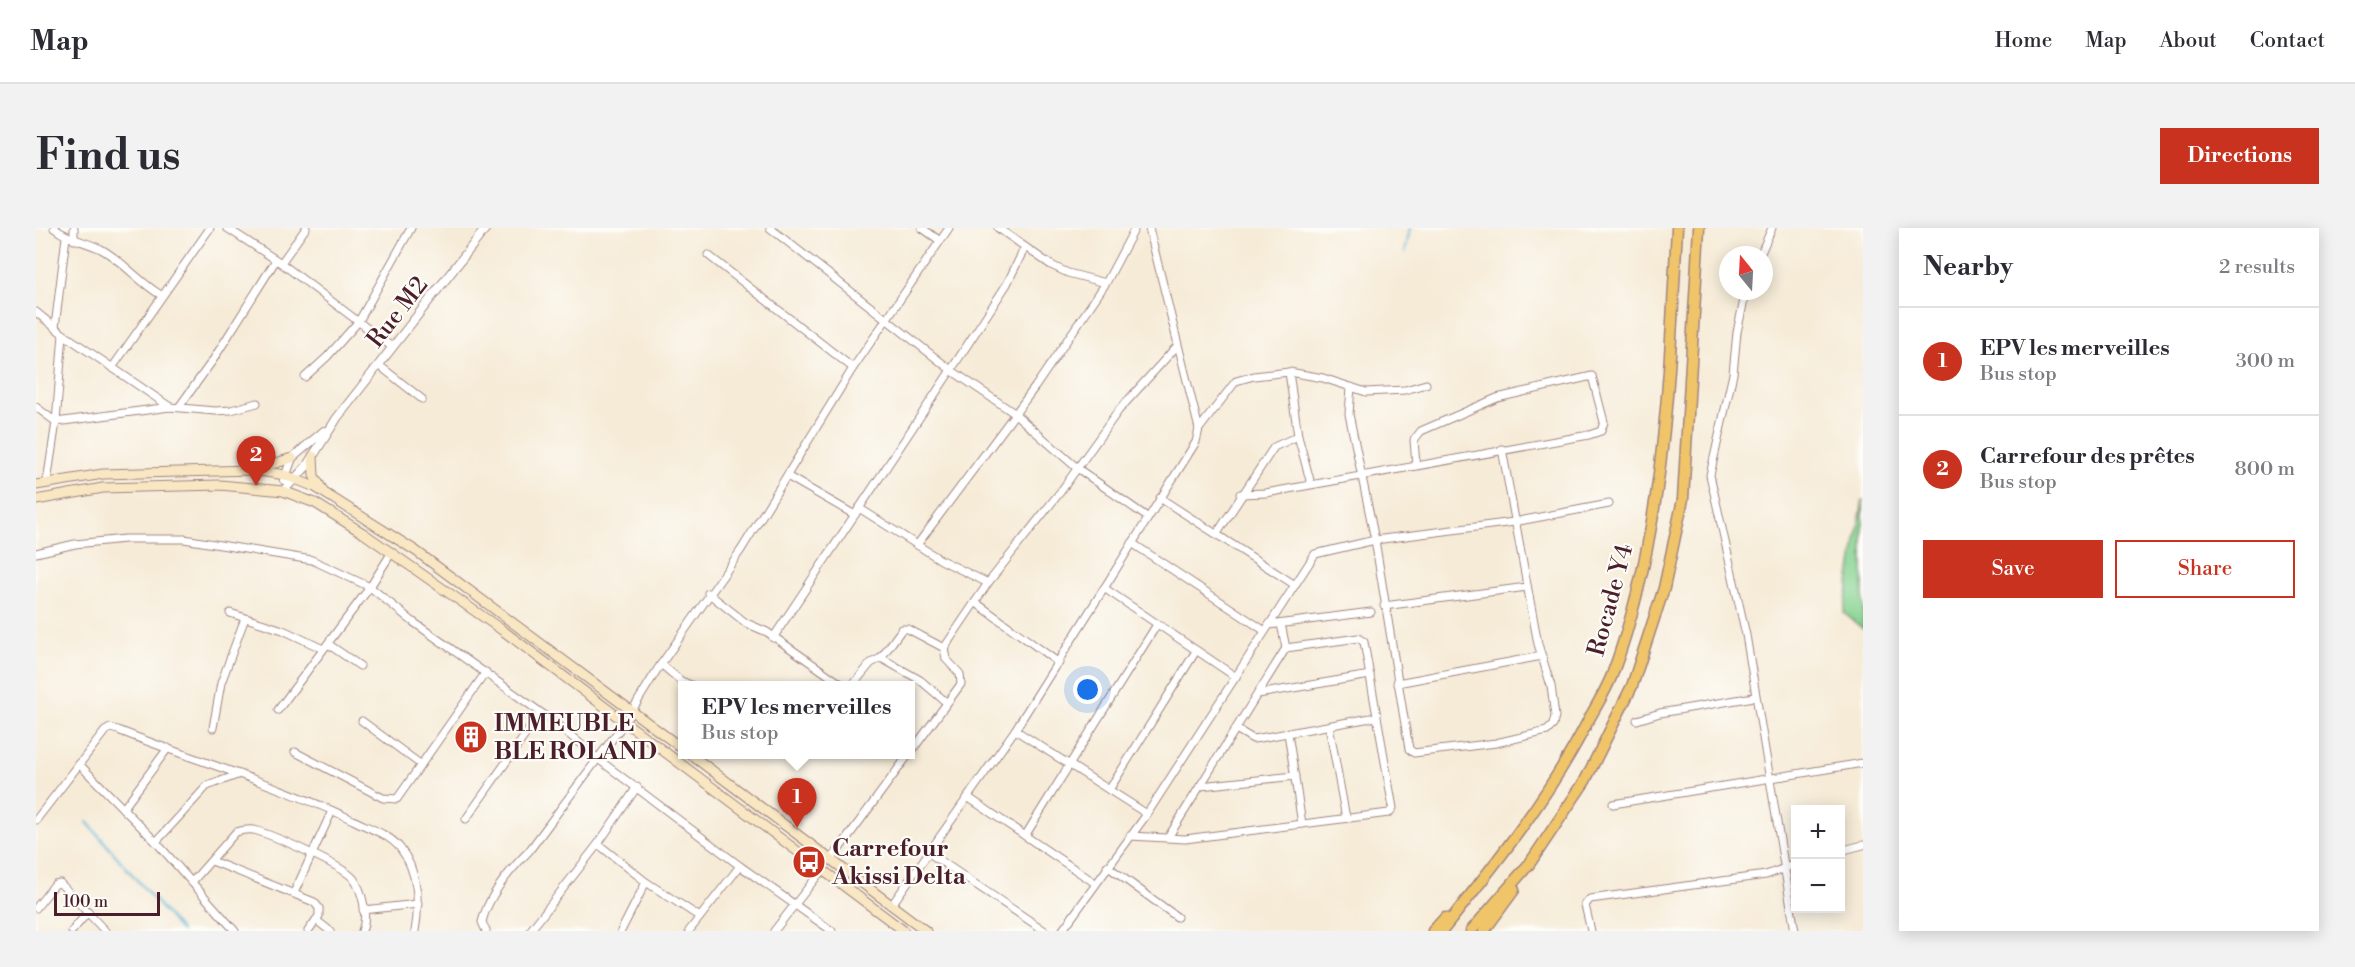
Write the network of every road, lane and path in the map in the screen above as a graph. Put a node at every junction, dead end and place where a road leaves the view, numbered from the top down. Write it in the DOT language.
graph roads {
  1 [pos="54,228"];
  2 [pos="74,228"];
  3 [pos="210,228"];
  4 [pos="226,228"];
  5 [pos="306,228"];
  6 [pos="411,228"];
  7 [pos="486,228"];
  8 [pos="770,228"];
  9 [pos="922,228"];
  10 [pos="949,228"];
  11 [pos="998,228"];
  12 [pos="1135,228"];
  13 [pos="1149,228"];
  14 [pos="1677,228"];
  15 [pos="1699,228"];
  16 [pos="1772,228"];
  17 [pos="66,237"];
  18 [pos="74,240"];
  19 [pos="939,240"];
  20 [pos="1764,246"];
  21 [pos="1025,247"];
  22 [pos="708,255"];
  23 [pos="279,262"];
  24 [pos="1106,283"];
  25 [pos="161,295"];
  26 [pos="1744,300"];
  27 [pos="36,312"];
  28 [pos="887,320"];
  29 [pos="359,321"];
  30 [pos="55,327"];
  31 [pos="63,334"];
  32 [pos="1177,346"];
  33 [pos="392,348"];
  34 [pos="380,366"];
  35 [pos="112,368"];
  36 [pos="853,368"];
  37 [pos="951,370"];
  38 [pos="1289,372"];
  39 [pos="305,377"];
  40 [pos="1426,384"];
  41 [pos="1351,387"];
  42 [pos="422,399"];
  43 [pos="257,403"];
  44 [pos="36,407"];
  45 [pos="170,407"];
  46 [pos="179,407"];
  47 [pos="1014,413"];
  48 [pos="337,418"];
  49 [pos="56,422"];
  50 [pos="1199,429"];
  51 [pos="1298,436"];
  52 [pos="1502,449"];
  53 [pos="313,456"];
  54 [pos="292,458"];
  55 [pos="1416,465"];
  56 [pos="1077,468"];
  57 [pos="254,470"];
  58 [pos="1361,475"];
  59 [pos="289,476"];
  60 [pos="787,476"];
  61 [pos="47,482"];
  62 [pos="1311,484"];
  63 [pos="36,486"];
  64 [pos="283,490"];
  65 [pos="325,493"];
  66 [pos="1240,494"];
  67 [pos="1160,498"];
  68 [pos="36,501"];
  69 [pos="1609,504"];
  70 [pos="857,511"];
  71 [pos="1147,517"];
  72 [pos="1514,522"];
  73 [pos="1216,535"];
  74 [pos="1375,540"];
  75 [pos="1132,543"];
  76 [pos="917,545"];
  77 [pos="392,552"];
  78 [pos="36,553"];
  79 [pos="988,583"];
  80 [pos="1295,585"];
  81 [pos="369,587"];
  82 [pos="1527,587"];
  83 [pos="1104,588"];
  84 [pos="708,593"];
  85 [pos="975,602"];
  86 [pos="1384,606"];
  87 [pos="1371,612"];
  88 [pos="230,613"];
  89 [pos="245,618"];
  90 [pos="1281,624"];
  91 [pos="1156,626"];
  92 [pos="1267,628"];
  93 [pos="773,638"];
  94 [pos="325,647"];
  95 [pos="944,648"];
  96 [pos="1286,648"];
  97 [pos="1196,651"];
  98 [pos="1542,656"];
  99 [pos="881,658"];
  100 [pos="1059,663"];
  101 [pos="661,664"];
  102 [pos="360,666"];
  103 [pos="486,672"];
  104 [pos="1370,675"];
  105 [pos="1236,677"];
  106 [pos="681,681"];
  107 [pos="837,681"];
  108 [pos="856,681"];
  109 [pos="1397,683"];
  110 [pos="1258,694"];
  111 [pos="1755,697"];
  112 [pos="946,702"];
  113 [pos="278,710"];
  114 [pos="632,711"];
  115 [pos="540,714"];
  116 [pos="1376,717"];
  117 [pos="1637,720"];
  118 [pos="362,721"];
  119 [pos="625,722"];
  120 [pos="1329,726"];
  121 [pos="213,728"];
  122 [pos="1236,729"];
  123 [pos="1016,730"];
  124 [pos="1288,733"];
  125 [pos="678,745"];
  126 [pos="915,746"];
  127 [pos="168,748"];
  128 [pos="295,752"];
  129 [pos="598,759"];
  130 [pos="697,759"];
  131 [pos="906,759"];
  132 [pos="1863,763"];
  133 [pos="79,764"];
  134 [pos="420,764"];
  135 [pos="1068,765"];
  136 [pos="241,774"];
  137 [pos="1295,776"];
  138 [pos="1771,777"];
  139 [pos="1200,786"];
  140 [pos="637,787"];
  141 [pos="1109,790"];
  142 [pos="969,798"];
  143 [pos="1613,804"];
  144 [pos="123,809"];
  145 [pos="332,811"];
  146 [pos="1147,814"];
  147 [pos="1346,818"];
  148 [pos="466,819"];
  149 [pos="36,820"];
  150 [pos="1302,824"];
  151 [pos="1025,836"];
  152 [pos="1130,836"];
  153 [pos="1169,836"];
  154 [pos="156,842"];
  155 [pos="598,844"];
  156 [pos="1863,845"];
  157 [pos="1845,850"];
  158 [pos="929,853"];
  159 [pos="312,855"];
  160 [pos="831,860"];
  161 [pos="212,861"];
  162 [pos="1530,863"];
  163 [pos="1494,865"];
  164 [pos="740,866"];
  165 [pos="1107,866"];
  166 [pos="1791,866"];
  167 [pos="1784,868"];
  168 [pos="822,870"];
  169 [pos="192,882"];
  170 [pos="646,882"];
  171 [pos="1095,883"];
  172 [pos="294,892"];
  173 [pos="795,903"];
  174 [pos="418,904"];
  175 [pos="891,906"];
  176 [pos="36,908"];
  177 [pos="363,910"];
  178 [pos="88,912"];
  179 [pos="1177,916"];
  180 [pos="700,917"];
  181 [pos="316,920"];
  182 [pos="72,931"];
  183 [pos="105,931"];
  184 [pos="235,931"];
  185 [pos="308,931"];
  186 [pos="330,931"];
  187 [pos="362,931"];
  188 [pos="415,931"];
  189 [pos="486,931"];
  190 [pos="530,931"];
  191 [pos="621,931"];
  192 [pos="689,931"];
  193 [pos="774,931"];
  194 [pos="832,931"];
  195 [pos="904,931"];
  196 [pos="926,931"];
  197 [pos="1046,931"];
  198 [pos="1062,931"];
  199 [pos="1433,931"];
  200 [pos="1442,931"];
  201 [pos="1471,931"];
  202 [pos="1484,931"];
  203 [pos="1591,931"];
  204 [pos="1795,931"];
  1 -- 17 [label="street"];
  2 -- 18 [label="street"];
  3 -- 25 [label="street"];
  4 -- 23 [label="street"];
  5 -- 23 [label="street"];
  6 -- 29 [label="street"];
  7 -- 33 [label="street, Rue M2"];
  8 -- 28 [label="street"];
  9 -- 19 [label="street"];
  10 -- 19 [label="street"];
  11 -- 21 [label="street"];
  12 -- 24 [label="street"];
  13 -- 32 [label="street"];
  14 -- 163 [label="highway, Rocade Y4"];
  15 -- 162 [label="highway, Rocade Y4"];
  16 -- 20 [label="street"];
  17 -- 18 [label="street"];
  17 -- 30 [label="street"];
  18 -- 25 [label="street"];
  19 -- 28 [label="street"];
  21 -- 24 [label="street"];
  21 -- 37 [label="street"];
  22 -- 36 [label="street"];
  23 -- 29 [label="street"];
  23 -- 46 [label="street"];
  24 -- 47 [label="street"];
  25 -- 35 [label="street"];
  26 -- 111 [label="street"];
  27 -- 30 [label="street"];
  28 -- 36 [label="street"];
  28 -- 37 [label="street"];
  29 -- 33 [label="street"];
  29 -- 39 [label="street"];
  30 -- 31 [label="street"];
  31 -- 35 [label="street"];
  31 -- 49 [label="street"];
  32 -- 50 [label="street"];
  32 -- 56 [label="street"];
  33 -- 34 [label="street, Rue M2"];
  34 -- 42 [label="street"];
  34 -- 48 [label="street, Rue M2"];
  35 -- 45 [label="street"];
  36 -- 60 [label="street"];
  37 -- 47 [label="street"];
  37 -- 70 [label="street"];
  38 -- 41 [label="street"];
  38 -- 50 [label="street"];
  38 -- 51 [label="street"];
  40 -- 41 [label="street"];
  41 -- 58 [label="street"];
  43 -- 46 [label="street"];
  44 -- 49 [label="street"];
  45 -- 46 [label="street"];
  45 -- 49 [label="street"];
  47 -- 56 [label="street"];
  47 -- 76 [label="street"];
  48 -- 53 [label="street, Rue M2"];
  48 -- 54 [label="street, Rue M2"];
  49 -- 61 [label="street"];
  50 -- 67 [label="street"];
  51 -- 62 [label="street"];
  51 -- 66 [label="street"];
  52 -- 55 [label="street"];
  52 -- 55 [label="street"];
  52 -- 72 [label="street"];
  53 -- 59 [label="street, Rue M2"];
  53 -- 65 [label="main road"];
  54 -- 57 [label="main road"];
  54 -- 59 [label="street, Rue M2"];
  55 -- 58 [label="street"];
  56 -- 71 [label="street"];
  56 -- 79 [label="street"];
  57 -- 59 [label="main road"];
  57 -- 61 [label="main road"];
  58 -- 62 [label="street"];
  58 -- 74 [label="street"];
  59 -- 64 [label="street, Rue M2"];
  59 -- 65 [label="main road"];
  60 -- 70 [label="street"];
  60 -- 84 [label="street"];
  61 -- 63 [label="main road"];
  62 -- 66 [label="street"];
  64 -- 68 [label="main road"];
  64 -- 77 [label="main road"];
  65 -- 114 [label="main road"];
  66 -- 73 [label="street"];
  67 -- 71 [label="street"];
  67 -- 73 [label="street"];
  69 -- 72 [label="street"];
  70 -- 76 [label="street"];
  70 -- 93 [label="street"];
  71 -- 75 [label="street"];
  72 -- 74 [label="street"];
  72 -- 82 [label="street"];
  73 -- 80 [label="street"];
  74 -- 80 [label="street"];
  74 -- 86 [label="street"];
  75 -- 83 [label="street"];
  75 -- 92 [label="street"];
  76 -- 79 [label="street"];
  77 -- 81 [label="street"];
  77 -- 119 [label="main road"];
  78 -- 81 [label="street"];
  79 -- 85 [label="street"];
  80 -- 92 [label="street"];
  81 -- 94 [label="street"];
  81 -- 103 [label="street"];
  82 -- 86 [label="street"];
  82 -- 98 [label="street"];
  83 -- 91 [label="street"];
  83 -- 100 [label="street"];
  84 -- 93 [label="street"];
  84 -- 101 [label="street"];
  85 -- 95 [label="street"];
  85 -- 100 [label="street"];
  86 -- 109 [label="street"];
  87 -- 90 [label="street"];
  88 -- 89 [label="street"];
  89 -- 94 [label="street"];
  89 -- 121 [label="street"];
  90 -- 92 [label="street"];
  90 -- 96 [label="street"];
  91 -- 97 [label="street"];
  91 -- 135 [label="street"];
  92 -- 105 [label="street"];
  93 -- 107 [label="street"];
  94 -- 102 [label="street"];
  94 -- 113 [label="street"];
  95 -- 99 [label="street"];
  95 -- 112 [label="street"];
  96 -- 104 [label="street"];
  96 -- 110 [label="street"];
  97 -- 105 [label="street"];
  97 -- 141 [label="street"];
  98 -- 109 [label="street"];
  98 -- 109 [label="street"];
  99 -- 108 [label="street"];
  99 -- 112 [label="street"];
  100 -- 123 [label="street"];
  101 -- 106 [label="street"];
  101 -- 114 [label="street"];
  103 -- 115 [label="street"];
  103 -- 134 [label="street"];
  104 -- 110 [label="street"];
  104 -- 116 [label="street"];
  105 -- 146 [label="street"];
  110 -- 122 [label="street"];
  111 -- 117 [label="street"];
  111 -- 138 [label="street"];
  112 -- 126 [label="street"];
  114 -- 119 [label="street"];
  114 -- 125 [label="main road"];
  115 -- 129 [label="street"];
  115 -- 148 [label="street"];
  116 -- 120 [label="street"];
  116 -- 147 [label="street"];
  118 -- 134 [label="street"];
  119 -- 129 [label="street"];
  119 -- 168 [label="main road"];
  120 -- 124 [label="street"];
  120 -- 147 [label="street"];
  122 -- 124 [label="street"];
  122 -- 139 [label="street"];
  123 -- 135 [label="street"];
  123 -- 142 [label="street"];
  124 -- 137 [label="street"];
  127 -- 133 [label="street"];
  127 -- 136 [label="street"];
  127 -- 144 [label="street"];
  128 -- 134 [label="street"];
  129 -- 140 [label="street"];
  129 -- 189 [label="street"];
  130 -- 160 [label="main road"];
  131 -- 160 [label="street"];
  132 -- 138 [label="street"];
  133 -- 144 [label="street"];
  133 -- 149 [label="street"];
  135 -- 141 [label="street"];
  135 -- 151 [label="street"];
  136 -- 145 [label="street"];
  136 -- 154 [label="street"];
  137 -- 139 [label="street"];
  137 -- 150 [label="street"];
  138 -- 143 [label="street"];
  138 -- 167 [label="street"];
  139 -- 153 [label="street"];
  140 -- 155 [label="street"];
  140 -- 164 [label="street"];
  141 -- 146 [label="street"];
  142 -- 151 [label="street"];
  142 -- 158 [label="street"];
  144 -- 154 [label="street"];
  145 -- 159 [label="street"];
  145 -- 174 [label="street"];
  146 -- 152 [label="street"];
  147 -- 150 [label="street"];
  150 -- 153 [label="street"];
  151 -- 171 [label="street"];
  152 -- 153 [label="street"];
  152 -- 165 [label="street"];
  154 -- 169 [label="street"];
  155 -- 170 [label="street"];
  155 -- 190 [label="street"];
  156 -- 157 [label="street"];
  158 -- 175 [label="street"];
  158 -- 197 [label="street"];
  159 -- 161 [label="street"];
  159 -- 172 [label="street"];
  159 -- 177 [label="street"];
  160 -- 175 [label="main road"];
  161 -- 169 [label="street"];
  161 -- 172 [label="street"];
  162 -- 201 [label="highway, Rocade Y4"];
  162 -- 202 [label="highway"];
  163 -- 199 [label="highway"];
  163 -- 200 [label="highway, Rocade Y4"];
  164 -- 173 [label="street"];
  164 -- 180 [label="street"];
  165 -- 171 [label="street"];
  165 -- 179 [label="street"];
  166 -- 167 [label="street"];
  167 -- 203 [label="street"];
  167 -- 204 [label="street"];
  168 -- 173 [label="street"];
  168 -- 195 [label="main road"];
  169 -- 184 [label="street"];
  170 -- 180 [label="street"];
  170 -- 191 [label="street"];
  171 -- 198 [label="street"];
  172 -- 181 [label="street"];
  173 -- 193 [label="street"];
  173 -- 194 [label="street"];
  174 -- 177 [label="street"];
  174 -- 188 [label="street"];
  175 -- 196 [label="main road"];
  176 -- 178 [label="street"];
  177 -- 187 [label="street"];
  178 -- 182 [label="street"];
  178 -- 183 [label="street"];
  180 -- 192 [label="street"];
  181 -- 185 [label="street"];
  181 -- 186 [label="street"];
}
